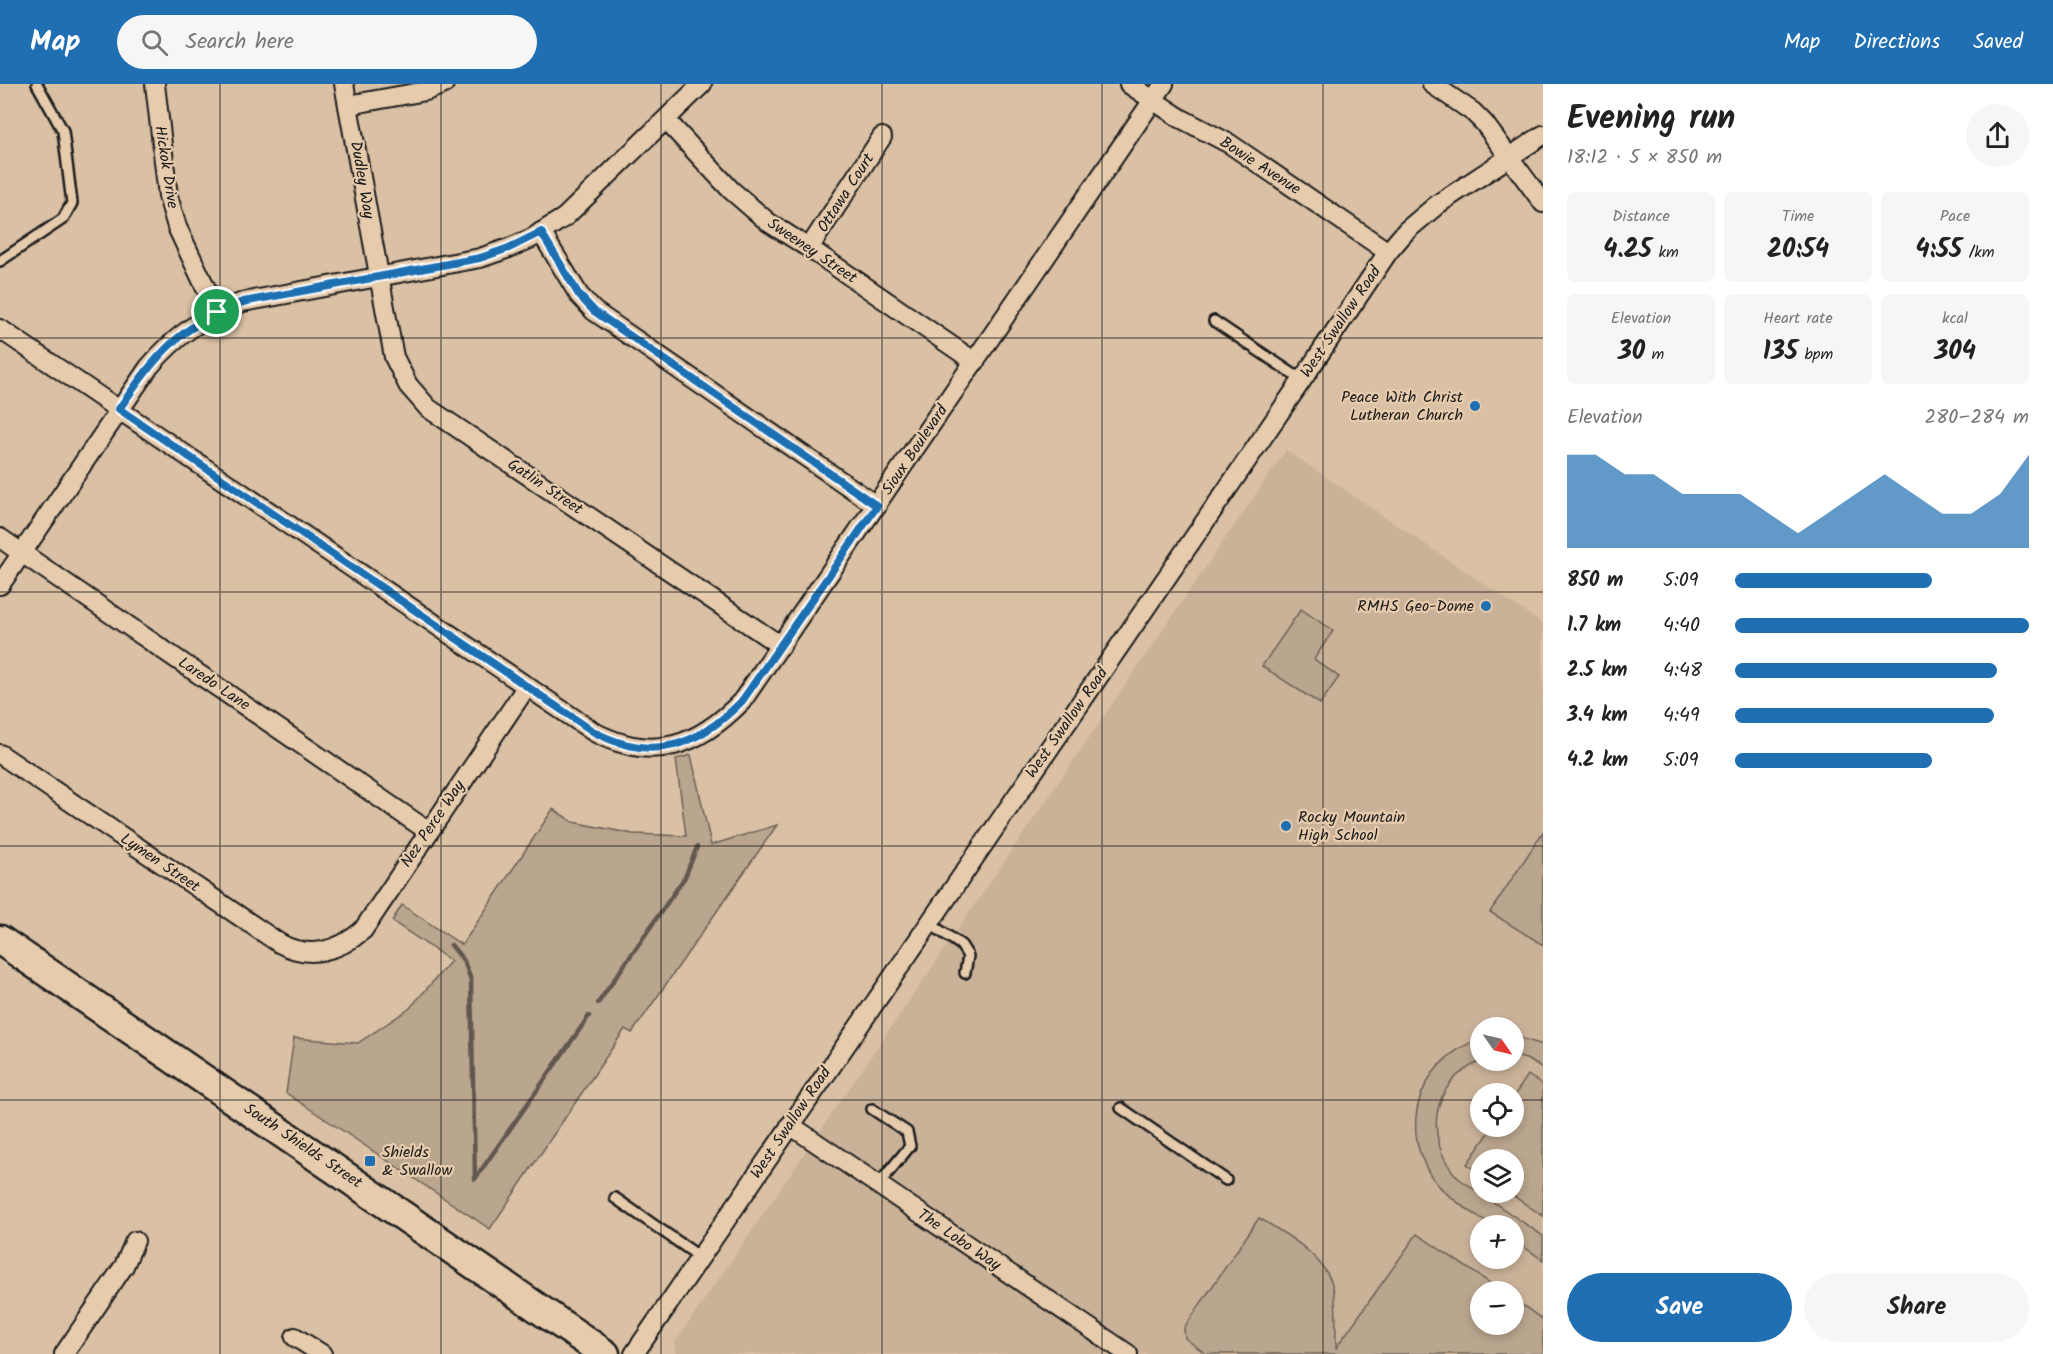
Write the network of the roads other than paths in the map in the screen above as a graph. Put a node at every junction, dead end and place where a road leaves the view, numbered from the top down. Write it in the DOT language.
graph roads {
  1 [pos="37,84"];
  2 [pos="154,84"];
  3 [pos="344,84"];
  4 [pos="444,84"];
  5 [pos="702,84"];
  6 [pos="1130,84"];
  7 [pos="1164,84"];
  8 [pos="1432,84"];
  9 [pos="1153,101"];
  10 [pos="348,105"];
  11 [pos="666,120"];
  12 [pos="1543,135"];
  13 [pos="882,137"];
  14 [pos="1508,158"];
  15 [pos="1543,203"];
  16 [pos="541,232"];
  17 [pos="809,248"];
  18 [pos="1389,252"];
  19 [pos="0,261"];
  20 [pos="379,277"];
  21 [pos="217,312"];
  22 [pos="1215,321"];
  23 [pos="0,329"];
  24 [pos="975,362"];
  25 [pos="1302,381"];
  26 [pos="119,409"];
  27 [pos="877,506"];
  28 [pos="0,538"];
  29 [pos="22,552"];
  30 [pos="0,585"];
  31 [pos="781,646"];
  32 [pos="527,686"];
  33 [pos="0,754"];
  34 [pos="428,831"];
  35 [pos="929,923"];
  36 [pos="0,940"];
  37 [pos="328,951"];
  38 [pos="965,973"];
  39 [pos="1121,1108"];
  40 [pos="872,1109"];
  41 [pos="790,1125"];
  42 [pos="1226,1180"];
  43 [pos="878,1185"];
  44 [pos="615,1198"];
  45 [pos="135,1240"];
  46 [pos="700,1257"];
  47 [pos="296,1337"];
  48 [pos="64,1354"];
  49 [pos="322,1354"];
  50 [pos="605,1354"];
  51 [pos="634,1354"];
  52 [pos="1128,1354"];
  1 -- 19 [label="lane"];
  2 -- 21 [label="street, Hickok Drive"];
  3 -- 10 [label="street, Dudley Way"];
  4 -- 10 [label="street"];
  5 -- 11 [label="street"];
  6 -- 9 [label="street, Bowie Avenue"];
  7 -- 9 [label="street, Sioux Boulevard"];
  8 -- 14 [label="street"];
  9 -- 18 [label="street, Bowie Avenue"];
  9 -- 24 [label="street, Sioux Boulevard"];
  10 -- 20 [label="street, Dudley Way"];
  11 -- 16 [label="street"];
  11 -- 17 [label="street, Sweeney Street"];
  12 -- 14 [label="street, West Swallow Road"];
  13 -- 17 [label="street, Ottawa Court"];
  14 -- 15 [label="street"];
  14 -- 18 [label="street, West Swallow Road"];
  16 -- 20 [label="street"];
  16 -- 27 [label="street"];
  17 -- 24 [label="street, Sweeney Street"];
  18 -- 25 [label="street, West Swallow Road"];
  20 -- 21 [label="street"];
  20 -- 31 [label="street, Gatlin Street"];
  21 -- 26 [label="street"];
  22 -- 25 [label="lane"];
  23 -- 26 [label="street, Sioux Boulevard"];
  24 -- 27 [label="street, Sioux Boulevard"];
  25 -- 35 [label="street, West Swallow Road"];
  26 -- 29 [label="street"];
  26 -- 32 [label="street, Sioux Boulevard"];
  27 -- 31 [label="street, Sioux Boulevard"];
  28 -- 29 [label="street, Laredo Lane"];
  29 -- 30 [label="street"];
  29 -- 34 [label="street, Laredo Lane"];
  31 -- 32 [label="street, Sioux Boulevard"];
  32 -- 34 [label="street, Nez Perce Way"];
  33 -- 37 [label="street, Lymen Street"];
  34 -- 37 [label="street, Nez Perce Way"];
  35 -- 38 [label="lane"];
  35 -- 41 [label="street, West Swallow Road"];
  36 -- 50 [label="main road, South Shields Street"];
  39 -- 42 [label="lane"];
  40 -- 43 [label="lane"];
  41 -- 43 [label="street, The Lobo Way"];
  41 -- 46 [label="street, West Swallow Road"];
  43 -- 52 [label="street, The Lobo Way"];
  44 -- 46 [label="lane"];
  45 -- 48 [label="street"];
  46 -- 51 [label="street, West Swallow Road"];
  47 -- 49 [label="street"];
}
